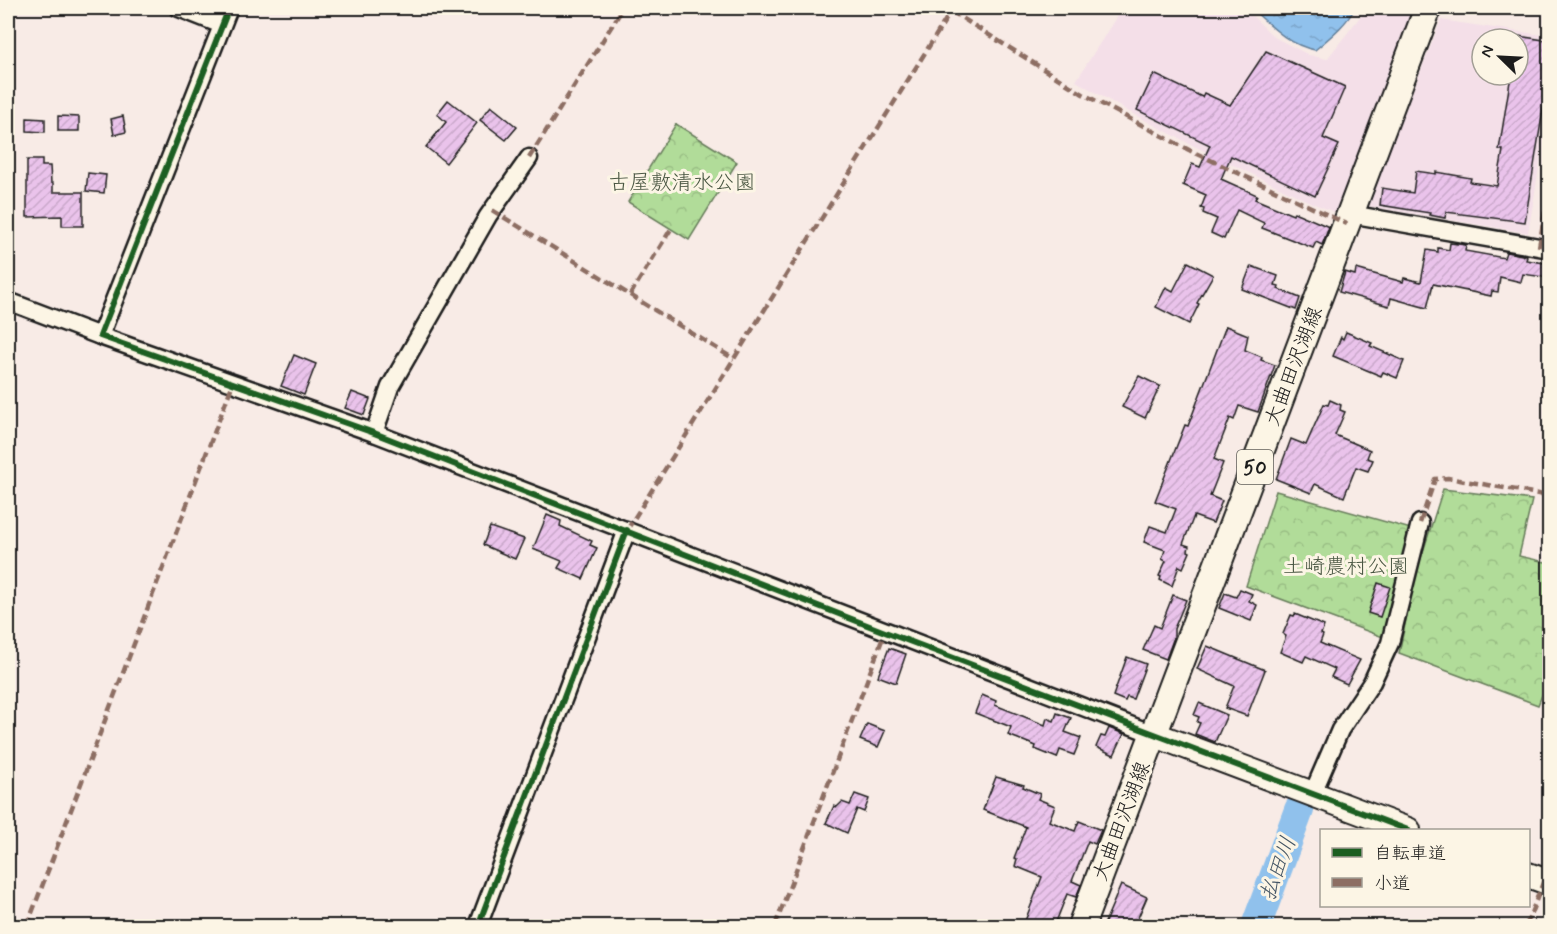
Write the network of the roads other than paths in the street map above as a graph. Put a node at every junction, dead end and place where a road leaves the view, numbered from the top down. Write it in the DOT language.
graph roads {
  1 [pos="179,8"];
  2 [pos="229,8"];
  3 [pos="1428,8"];
  4 [pos="222,25"];
  5 [pos="529,158"];
  6 [pos="1350,214"];
  7 [pos="1550,249"];
  8 [pos="8,301"];
  9 [pos="100,336"];
  10 [pos="374,433"];
  11 [pos="1420,523"];
  12 [pos="627,530"];
  13 [pos="1153,734"];
  14 [pos="1312,795"];
  15 [pos="1403,829"];
  16 [pos="1530,876"];
  17 [pos="1550,883"];
  18 [pos="477,927"];
  19 [pos="1081,927"];
  1 -- 4 [label="street"];
  2 -- 4 [label="street"];
  3 -- 6 [label="main road, 大曲田沢湖線 / 50"];
  4 -- 9 [label="street"];
  5 -- 10 [label="street"];
  6 -- 7 [label="street"];
  6 -- 13 [label="main road, 大曲田沢湖線 / 50"];
  8 -- 9 [label="street"];
  9 -- 10 [label="street"];
  10 -- 12 [label="street"];
  11 -- 14 [label="street"];
  12 -- 13 [label="street"];
  12 -- 18 [label="street"];
  13 -- 14 [label="street"];
  13 -- 19 [label="main road, 大曲田沢湖線 / 50"];
  14 -- 15 [label="street"];
  16 -- 17 [label="street"];
}
